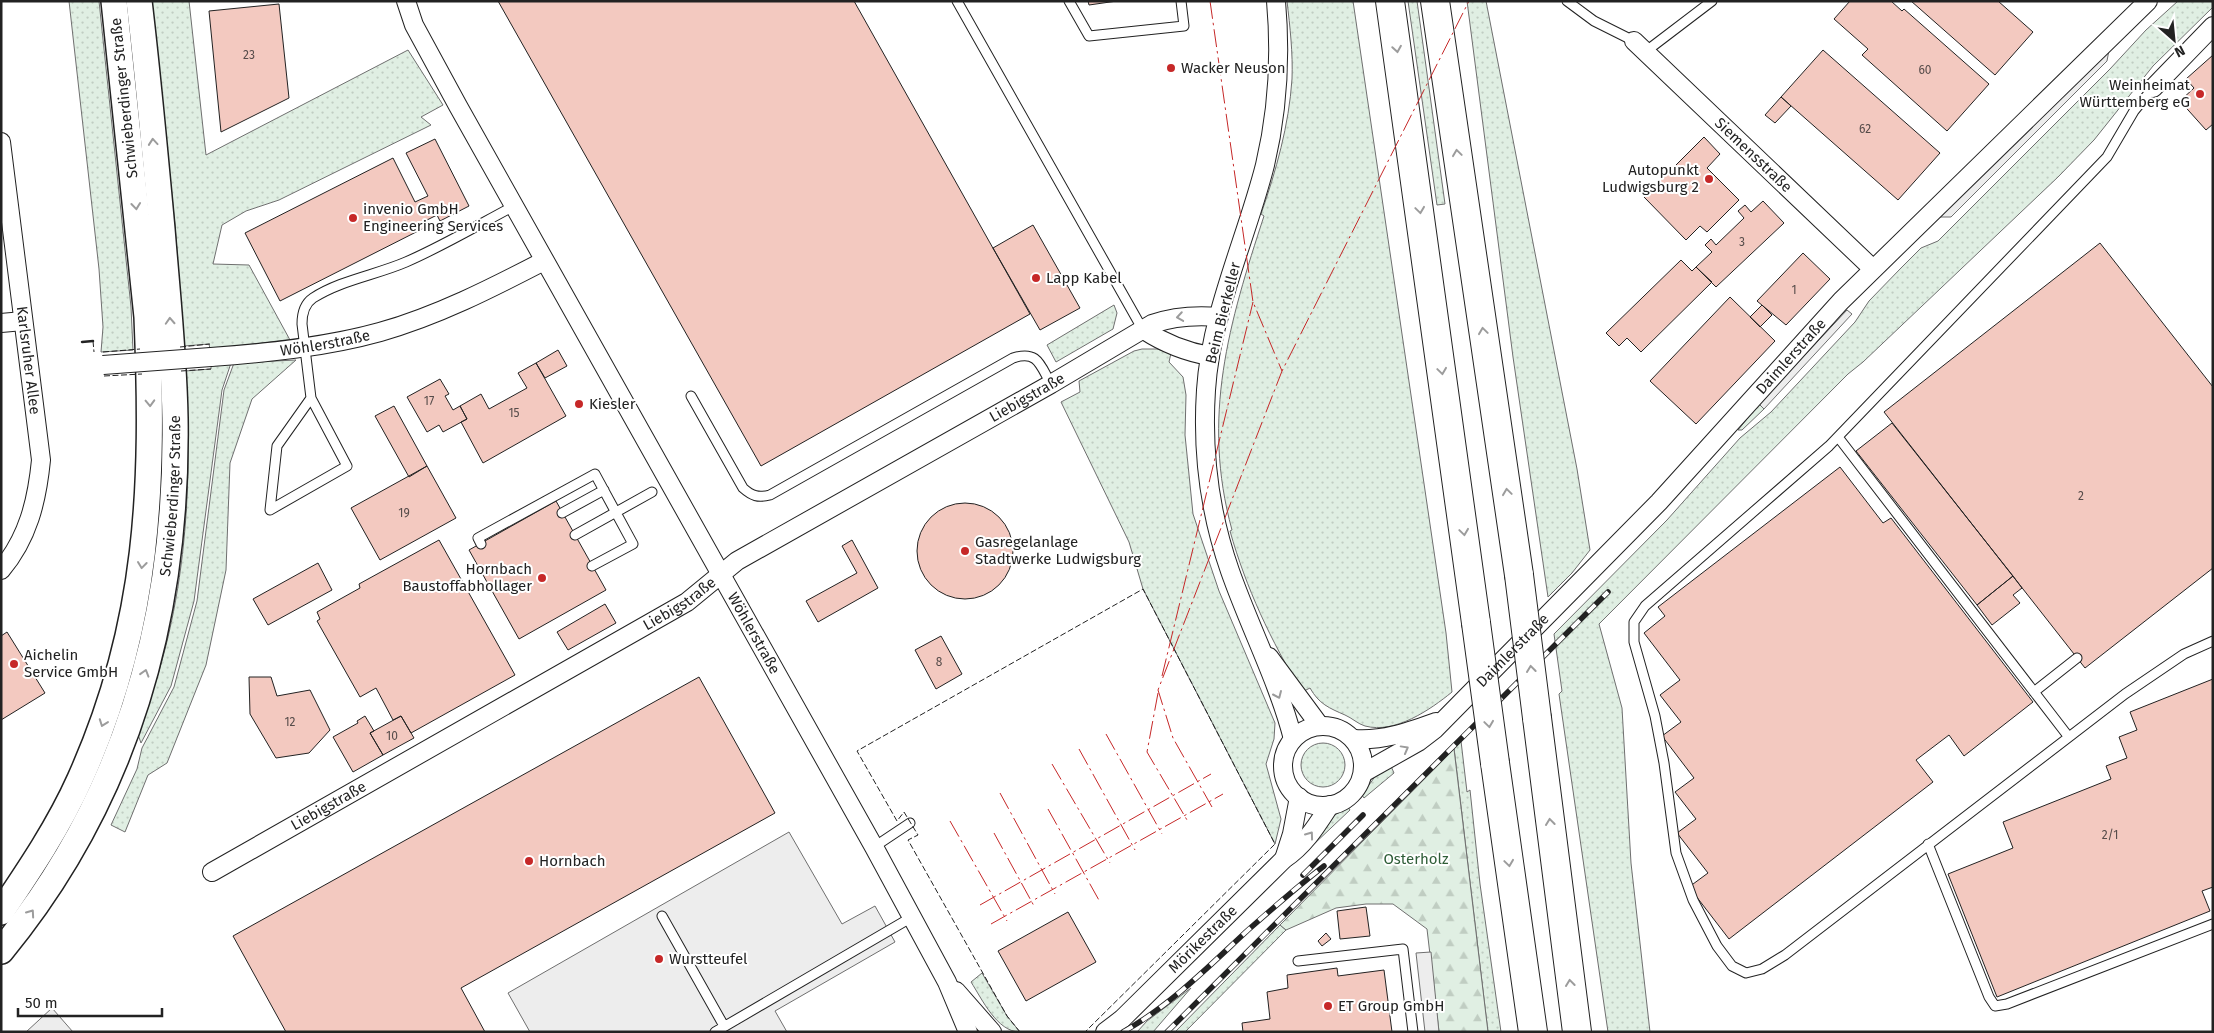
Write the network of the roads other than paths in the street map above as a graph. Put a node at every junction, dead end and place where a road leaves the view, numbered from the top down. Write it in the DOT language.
graph roads {
  1 [pos="114,1"];
  2 [pos="139,1"];
  3 [pos="406,1"];
  4 [pos="957,1"];
  5 [pos="1069,1"];
  6 [pos="1181,1"];
  7 [pos="1276,1"];
  8 [pos="1390,1"];
  9 [pos="1434,1"];
  10 [pos="1567,1"];
  11 [pos="1712,1"];
  12 [pos="2148,1"];
  13 [pos="2213,26"];
  14 [pos="1640,47"];
  15 [pos="2152,88"];
  16 [pos="1,142"];
  17 [pos="514,206"];
  18 [pos="544,261"];
  19 [pos="1873,269"];
  20 [pos="1219,317"];
  21 [pos="23,321"];
  22 [pos="1,323"];
  23 [pos="1144,330"];
  24 [pos="305,347"];
  25 [pos="1210,356"];
  26 [pos="100,360"];
  27 [pos="1051,384"];
  28 [pos="691,396"];
  29 [pos="311,398"];
  30 [pos="1838,437"];
  31 [pos="604,490"];
  32 [pos="652,492"];
  33 [pos="616,512"];
  34 [pos="562,513"];
  35 [pos="575,535"];
  36 [pos="481,544"];
  37 [pos="592,566"];
  38 [pos="1,570"];
  39 [pos="722,574"];
  40 [pos="2213,642"];
  41 [pos="1264,651"];
  42 [pos="2077,658"];
  43 [pos="2034,692"];
  44 [pos="1444,720"];
  45 [pos="1320,726"];
  46 [pos="2068,736"];
  47 [pos="1293,739"];
  48 [pos="1354,740"];
  49 [pos="1363,772"];
  50 [pos="1299,797"];
  51 [pos="1330,805"];
  52 [pos="910,823"];
  53 [pos="1928,844"];
  54 [pos="874,848"];
  55 [pos="1284,859"];
  56 [pos="212,872"];
  57 [pos="1,912"];
  58 [pos="662,916"];
  59 [pos="912,917"];
  60 [pos="2213,924"];
  61 [pos="1,952"];
  62 [pos="1298,961"];
  63 [pos="947,982"];
  64 [pos="724,1026"];
  65 [pos="1118,1026"];
  66 [pos="715,1032"];
  67 [pos="968,1032"];
  68 [pos="992,1032"];
  69 [pos="1105,1032"];
  70 [pos="1412,1032"];
  71 [pos="1532,1032"];
  72 [pos="1577,1032"];
  1 -- 57 [label="main road, Schwieberdinger Straße, one-way"];
  61 -- 2 [label="main road, Schwieberdinger Straße, one-way"];
  3 -- 17 [label="street, Wöhlerstraße"];
  4 -- 23 [label="lane"];
  5 -- 6 [label="lane"];
  7 -- 20 [label="street, Beim Bierkeller"];
  8 -- 71 [label="highway, one-way, bridge"];
  72 -- 9 [label="highway, one-way, bridge"];
  10 -- 14 [label="lane"];
  11 -- 14 [label="lane"];
  12 -- 19 [label="street, Daimlerstraße"];
  13 -- 15 [label="street"];
  14 -- 19 [label="street, Siemensstraße"];
  15 -- 30 [label="lane"];
  16 -- 21 [label="street, Karlsruher Allee"];
  17 -- 18 [label="street, Wöhlerstraße"];
  17 -- 24 [label="lane"];
  18 -- 24 [label="street, Wöhlerstraße"];
  18 -- 39 [label="street, Wöhlerstraße"];
  19 -- 44 [label="street, Daimlerstraße"];
  20 -- 23 [label="street, Liebigstraße, one-way"];
  20 -- 25 [label="street, Beim Bierkeller"];
  21 -- 22 [label="street"];
  21 -- 38 [label="street, Karlsruher Allee"];
  23 -- 25 [label="street"];
  23 -- 27 [label="street, Liebigstraße"];
  24 -- 26 [label="street, Wöhlerstraße, bridge"];
  24 -- 29 [label="lane"];
  25 -- 41 [label="street, Beim Bierkeller"];
  27 -- 28 [label="lane"];
  27 -- 39 [label="street, Liebigstraße"];
  29 -- 29 [label="lane"];
  30 -- 43 [label="lane"];
  30 -- 53 [label="lane"];
  31 -- 33 [label="lane"];
  31 -- 34 [label="lane"];
  31 -- 36 [label="lane"];
  32 -- 33 [label="lane"];
  33 -- 35 [label="lane"];
  33 -- 37 [label="lane"];
  39 -- 54 [label="street, Wöhlerstraße"];
  39 -- 56 [label="street, Liebigstraße"];
  40 -- 46 [label="lane"];
  41 -- 45 [label="street, Beim Bierkeller"];
  41 -- 47 [label="street, Beim Bierkeller, one-way"];
  42 -- 43 [label="lane"];
  43 -- 46 [label="lane"];
  44 -- 48 [label="street, Daimlerstraße"];
  49 -- 44 [label="street, Daimlerstraße, one-way"];
  45 -- 47 [label="street"];
  45 -- 48 [label="street"];
  46 -- 53 [label="lane"];
  47 -- 50 [label="street"];
  48 -- 49 [label="street"];
  49 -- 51 [label="street"];
  50 -- 51 [label="street"];
  50 -- 55 [label="street, Mörikestraße"];
  55 -- 51 [label="street, Mörikestraße, one-way"];
  52 -- 54 [label="lane"];
  53 -- 60 [label="lane"];
  54 -- 59 [label="street, Wöhlerstraße"];
  55 -- 65 [label="street, Mörikestraße"];
  58 -- 64 [label="lane"];
  59 -- 63 [label="street, Wöhlerstraße"];
  59 -- 64 [label="lane"];
  62 -- 70 [label="lane"];
  63 -- 67 [label="street, Wöhlerstraße"];
  63 -- 68 [label="street, Wöhlerstraße"];
  64 -- 66 [label="lane"];
  65 -- 69 [label="street, Mörikestraße"];
}
